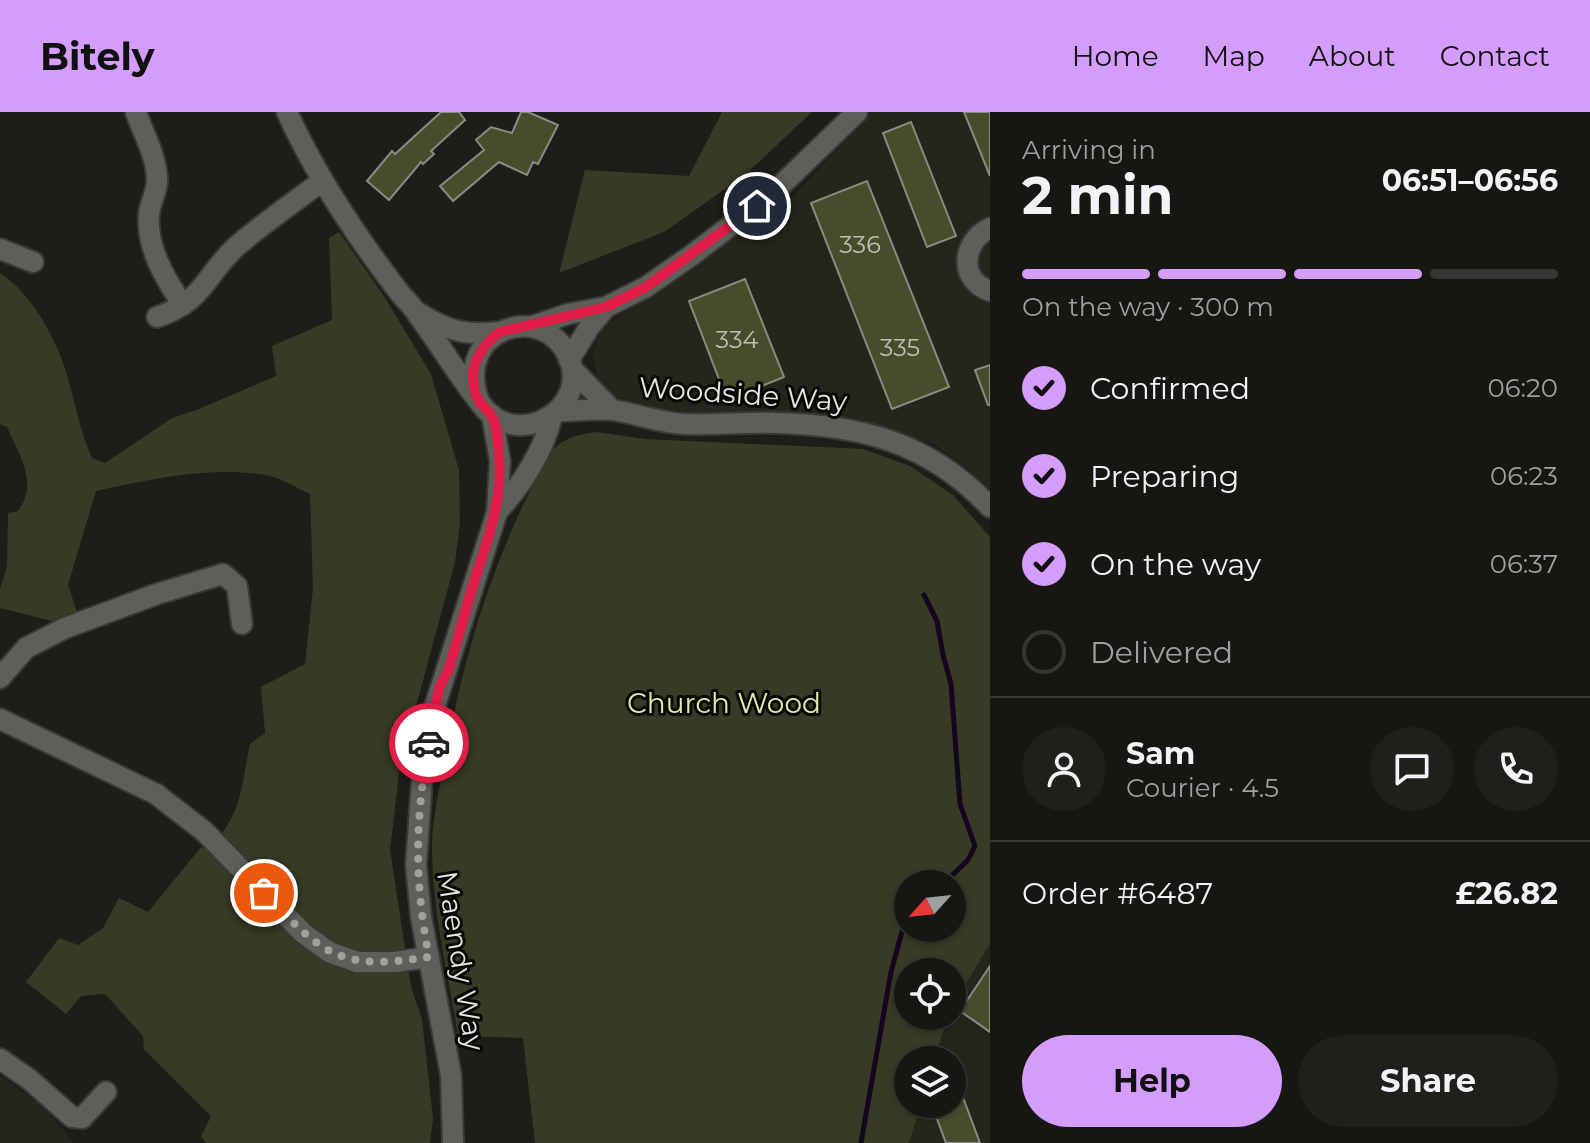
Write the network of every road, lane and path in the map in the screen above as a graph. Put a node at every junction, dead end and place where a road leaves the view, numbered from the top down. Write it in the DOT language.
graph roads {
  1 [pos="287,112"];
  2 [pos="857,112"];
  3 [pos="136,113"];
  4 [pos="322,181"];
  5 [pos="990,228"];
  6 [pos="0,249"];
  7 [pos="33,262"];
  8 [pos="990,291"];
  9 [pos="183,305"];
  10 [pos="606,307"];
  11 [pos="417,312"];
  12 [pos="157,317"];
  13 [pos="530,327"];
  14 [pos="500,332"];
  15 [pos="571,364"];
  16 [pos="486,408"];
  17 [pos="612,410"];
  18 [pos="555,413"];
  19 [pos="990,507"];
  20 [pos="497,512"];
  21 [pos="242,624"];
  22 [pos="0,678"];
  23 [pos="0,719"];
  24 [pos="429,957"];
  25 [pos="0,1059"];
  26 [pos="106,1092"];
  27 [pos="453,1143"];
  1 -- 4 [label="street, Maendy Way"];
  2 -- 10 [label="street"];
  3 -- 9 [label="street"];
  4 -- 9 [label="street"];
  4 -- 11 [label="street, Maendy Way"];
  5 -- 8 [label="street"];
  6 -- 7 [label="street"];
  9 -- 12 [label="street"];
  10 -- 13 [label="street, Maendy Way"];
  10 -- 15 [label="street, Maendy Way"];
  11 -- 14 [label="street, Maendy Way"];
  11 -- 16 [label="street, Maendy Way"];
  13 -- 14 [label="street, Maendy Way"];
  13 -- 15 [label="street"];
  14 -- 16 [label="street, Maendy Way"];
  15 -- 17 [label="street, Woodside Way"];
  15 -- 18 [label="street, Maendy Way"];
  16 -- 18 [label="street"];
  16 -- 20 [label="street, Maendy Way"];
  17 -- 18 [label="street, Woodside Way"];
  17 -- 19 [label="street, Woodside Way"];
  18 -- 20 [label="street, Maendy Way"];
  20 -- 24 [label="street, Maendy Way"];
  21 -- 22 [label="street"];
  23 -- 24 [label="street"];
  24 -- 27 [label="street, Maendy Way"];
  25 -- 26 [label="street"];
}
